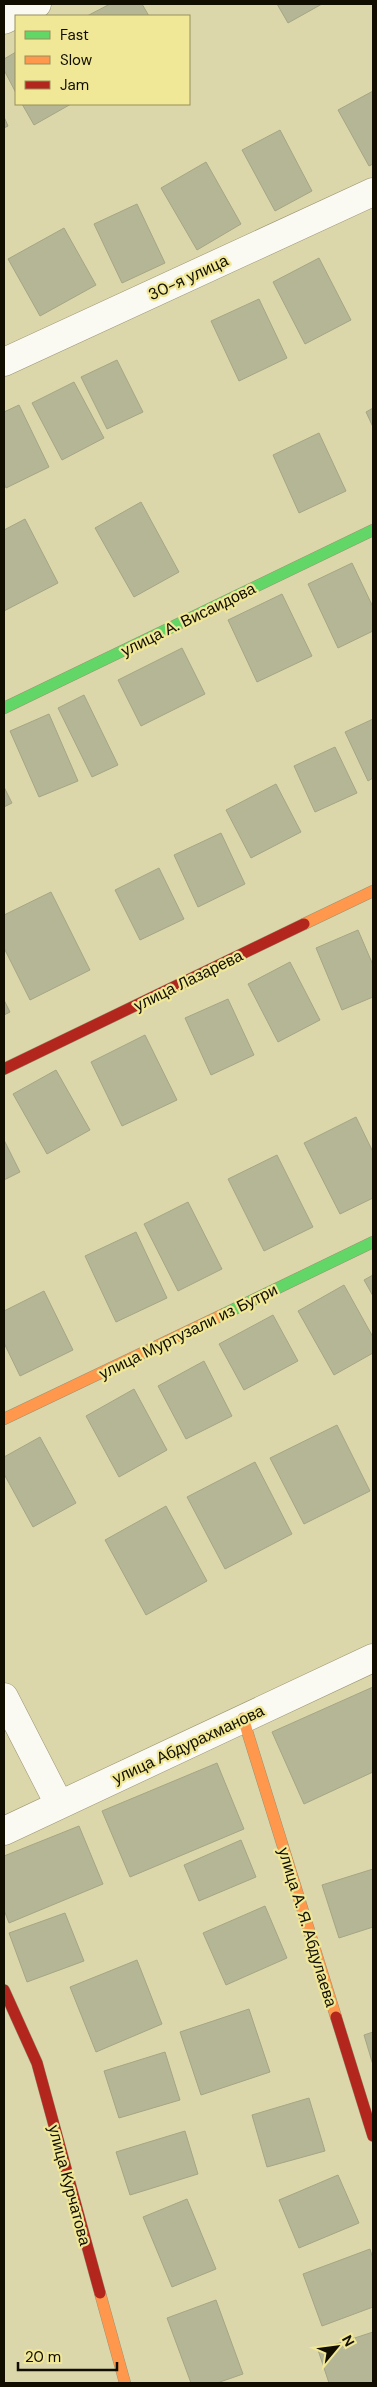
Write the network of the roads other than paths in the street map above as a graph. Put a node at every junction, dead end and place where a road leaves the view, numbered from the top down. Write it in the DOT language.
graph roads {
  1 [pos="38,4"];
  2 [pos="4,20"];
  3 [pos="373,192"];
  4 [pos="4,362"];
  5 [pos="373,530"];
  6 [pos="4,708"];
  7 [pos="373,891"];
  8 [pos="4,1069"];
  9 [pos="373,1242"];
  10 [pos="4,1419"];
  11 [pos="373,1658"];
  12 [pos="4,1697"];
  13 [pos="243,1718"];
  14 [pos="59,1804"];
  15 [pos="4,1831"];
  16 [pos="4,1990"];
  17 [pos="373,2136"];
  18 [pos="125,2383"];
  1 -- 2 [label="street"];
  3 -- 4 [label="street, 30-я улица"];
  5 -- 6 [label="street, улица А. Висаидова"];
  7 -- 8 [label="street, улица Лазарева"];
  9 -- 10 [label="street, улица Муртузали из Бутри"];
  11 -- 13 [label="street, улица Абдурахманова"];
  12 -- 14 [label="street"];
  13 -- 14 [label="street, улица Абдурахманова"];
  13 -- 17 [label="street, улица А. Я. Абдулаева"];
  14 -- 15 [label="street, улица Абдурахманова"];
  16 -- 18 [label="street, улица Курчатова"];
}
